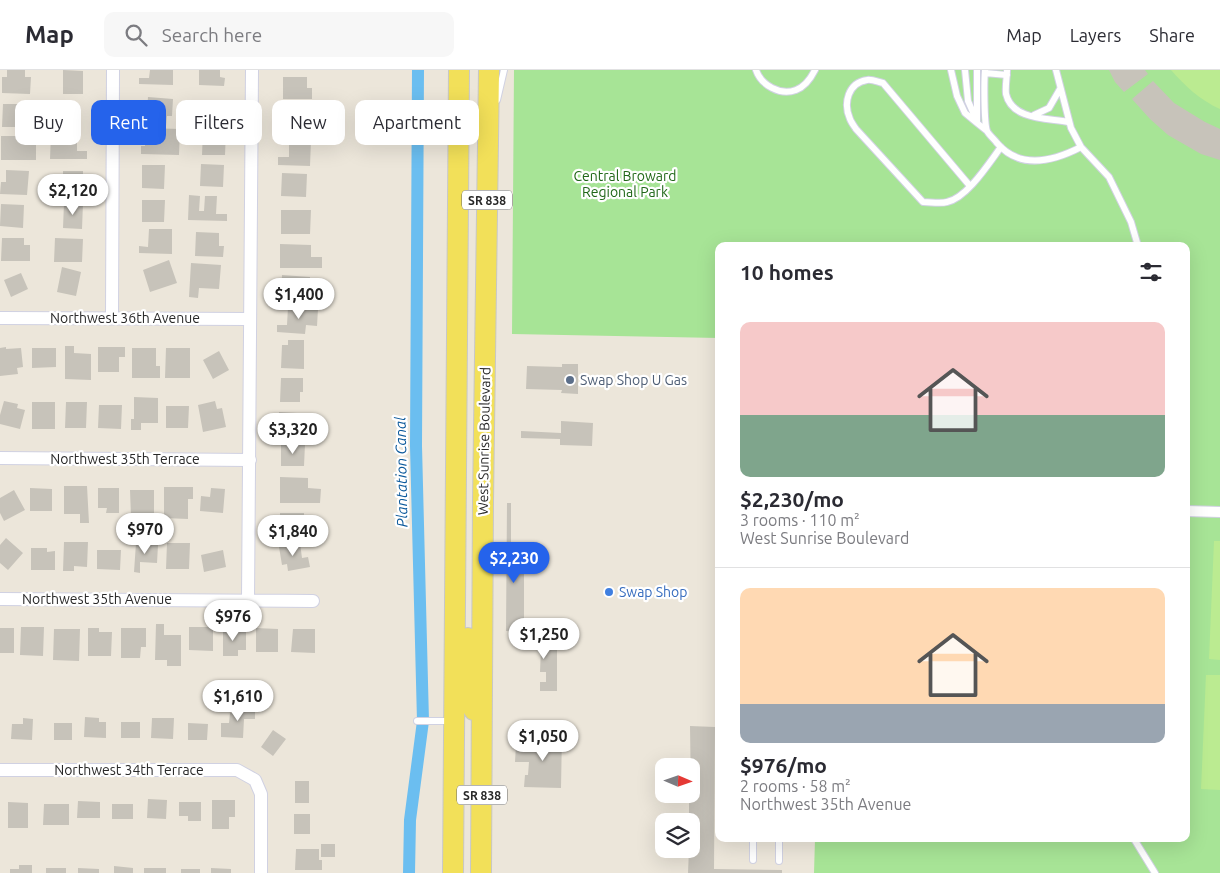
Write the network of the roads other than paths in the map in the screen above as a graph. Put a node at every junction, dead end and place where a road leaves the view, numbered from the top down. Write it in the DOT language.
graph roads {
  1 [pos="113,70"];
  2 [pos="252,70"];
  3 [pos="459,70"];
  4 [pos="490,70"];
  5 [pos="504,70"];
  6 [pos="756,70"];
  7 [pos="815,70"];
  8 [pos="951,70"];
  9 [pos="965,70"];
  10 [pos="977,70"];
  11 [pos="1056,70"];
  12 [pos="985,71"];
  13 [pos="1007,72"];
  14 [pos="1060,90"];
  15 [pos="1034,116"];
  16 [pos="1068,122"];
  17 [pos="977,123"];
  18 [pos="987,131"];
  19 [pos="488,135"];
  20 [pos="1001,147"];
  21 [pos="1082,147"];
  22 [pos="970,186"];
  23 [pos="1137,242"];
  24 [pos="0,318"];
  25 [pos="112,318"];
  26 [pos="250,319"];
  27 [pos="0,458"];
  28 [pos="250,460"];
  29 [pos="456,509"];
  30 [pos="1190,511"];
  31 [pos="1220,512"];
  32 [pos="0,599"];
  33 [pos="248,600"];
  34 [pos="313,600"];
  35 [pos="482,718"];
  36 [pos="417,721"];
  37 [pos="454,721"];
  38 [pos="0,770"];
  39 [pos="753,842"];
  40 [pos="779,842"];
  41 [pos="1136,842"];
  42 [pos="753,860"];
  43 [pos="778,860"];
  44 [pos="261,873"];
  45 [pos="453,873"];
  46 [pos="481,873"];
  47 [pos="1155,873"];
  1 -- 25 [label="street"];
  2 -- 26 [label="street"];
  3 -- 29 [label="main road, West Sunrise Boulevard / SR 838"];
  4 -- 19 [label="main road, West Sunrise Boulevard / SR 838"];
  5 -- 19 [label="lane"];
  6 -- 7 [label="lane"];
  8 -- 17 [label="lane"];
  9 -- 17 [label="lane"];
  10 -- 17 [label="lane"];
  11 -- 14 [label="lane"];
  12 -- 13 [label="lane"];
  12 -- 18 [label="lane"];
  13 -- 15 [label="lane"];
  14 -- 15 [label="lane"];
  14 -- 16 [label="lane"];
  15 -- 16 [label="lane"];
  16 -- 21 [label="lane"];
  17 -- 18 [label="lane"];
  18 -- 20 [label="lane"];
  19 -- 35 [label="main road, West Sunrise Boulevard / SR 838"];
  20 -- 21 [label="lane"];
  20 -- 22 [label="lane"];
  21 -- 23 [label="lane"];
  22 -- 22 [label="lane"];
  24 -- 25 [label="street, Northwest 36th Avenue"];
  25 -- 26 [label="street, Northwest 36th Avenue"];
  26 -- 28 [label="street"];
  27 -- 28 [label="street, Northwest 35th Terrace"];
  28 -- 33 [label="street"];
  29 -- 35 [label="main road"];
  29 -- 37 [label="main road, West Sunrise Boulevard / SR 838"];
  30 -- 31 [label="street"];
  32 -- 33 [label="street, Northwest 35th Avenue"];
  33 -- 34 [label="street, Northwest 35th Avenue"];
  35 -- 46 [label="main road, West Sunrise Boulevard / SR 838"];
  36 -- 37 [label="lane"];
  37 -- 45 [label="main road, West Sunrise Boulevard / SR 838"];
  38 -- 44 [label="street, Northwest 34th Terrace"];
  39 -- 42 [label="lane"];
  40 -- 43 [label="lane"];
  41 -- 47 [label="lane"];
}
